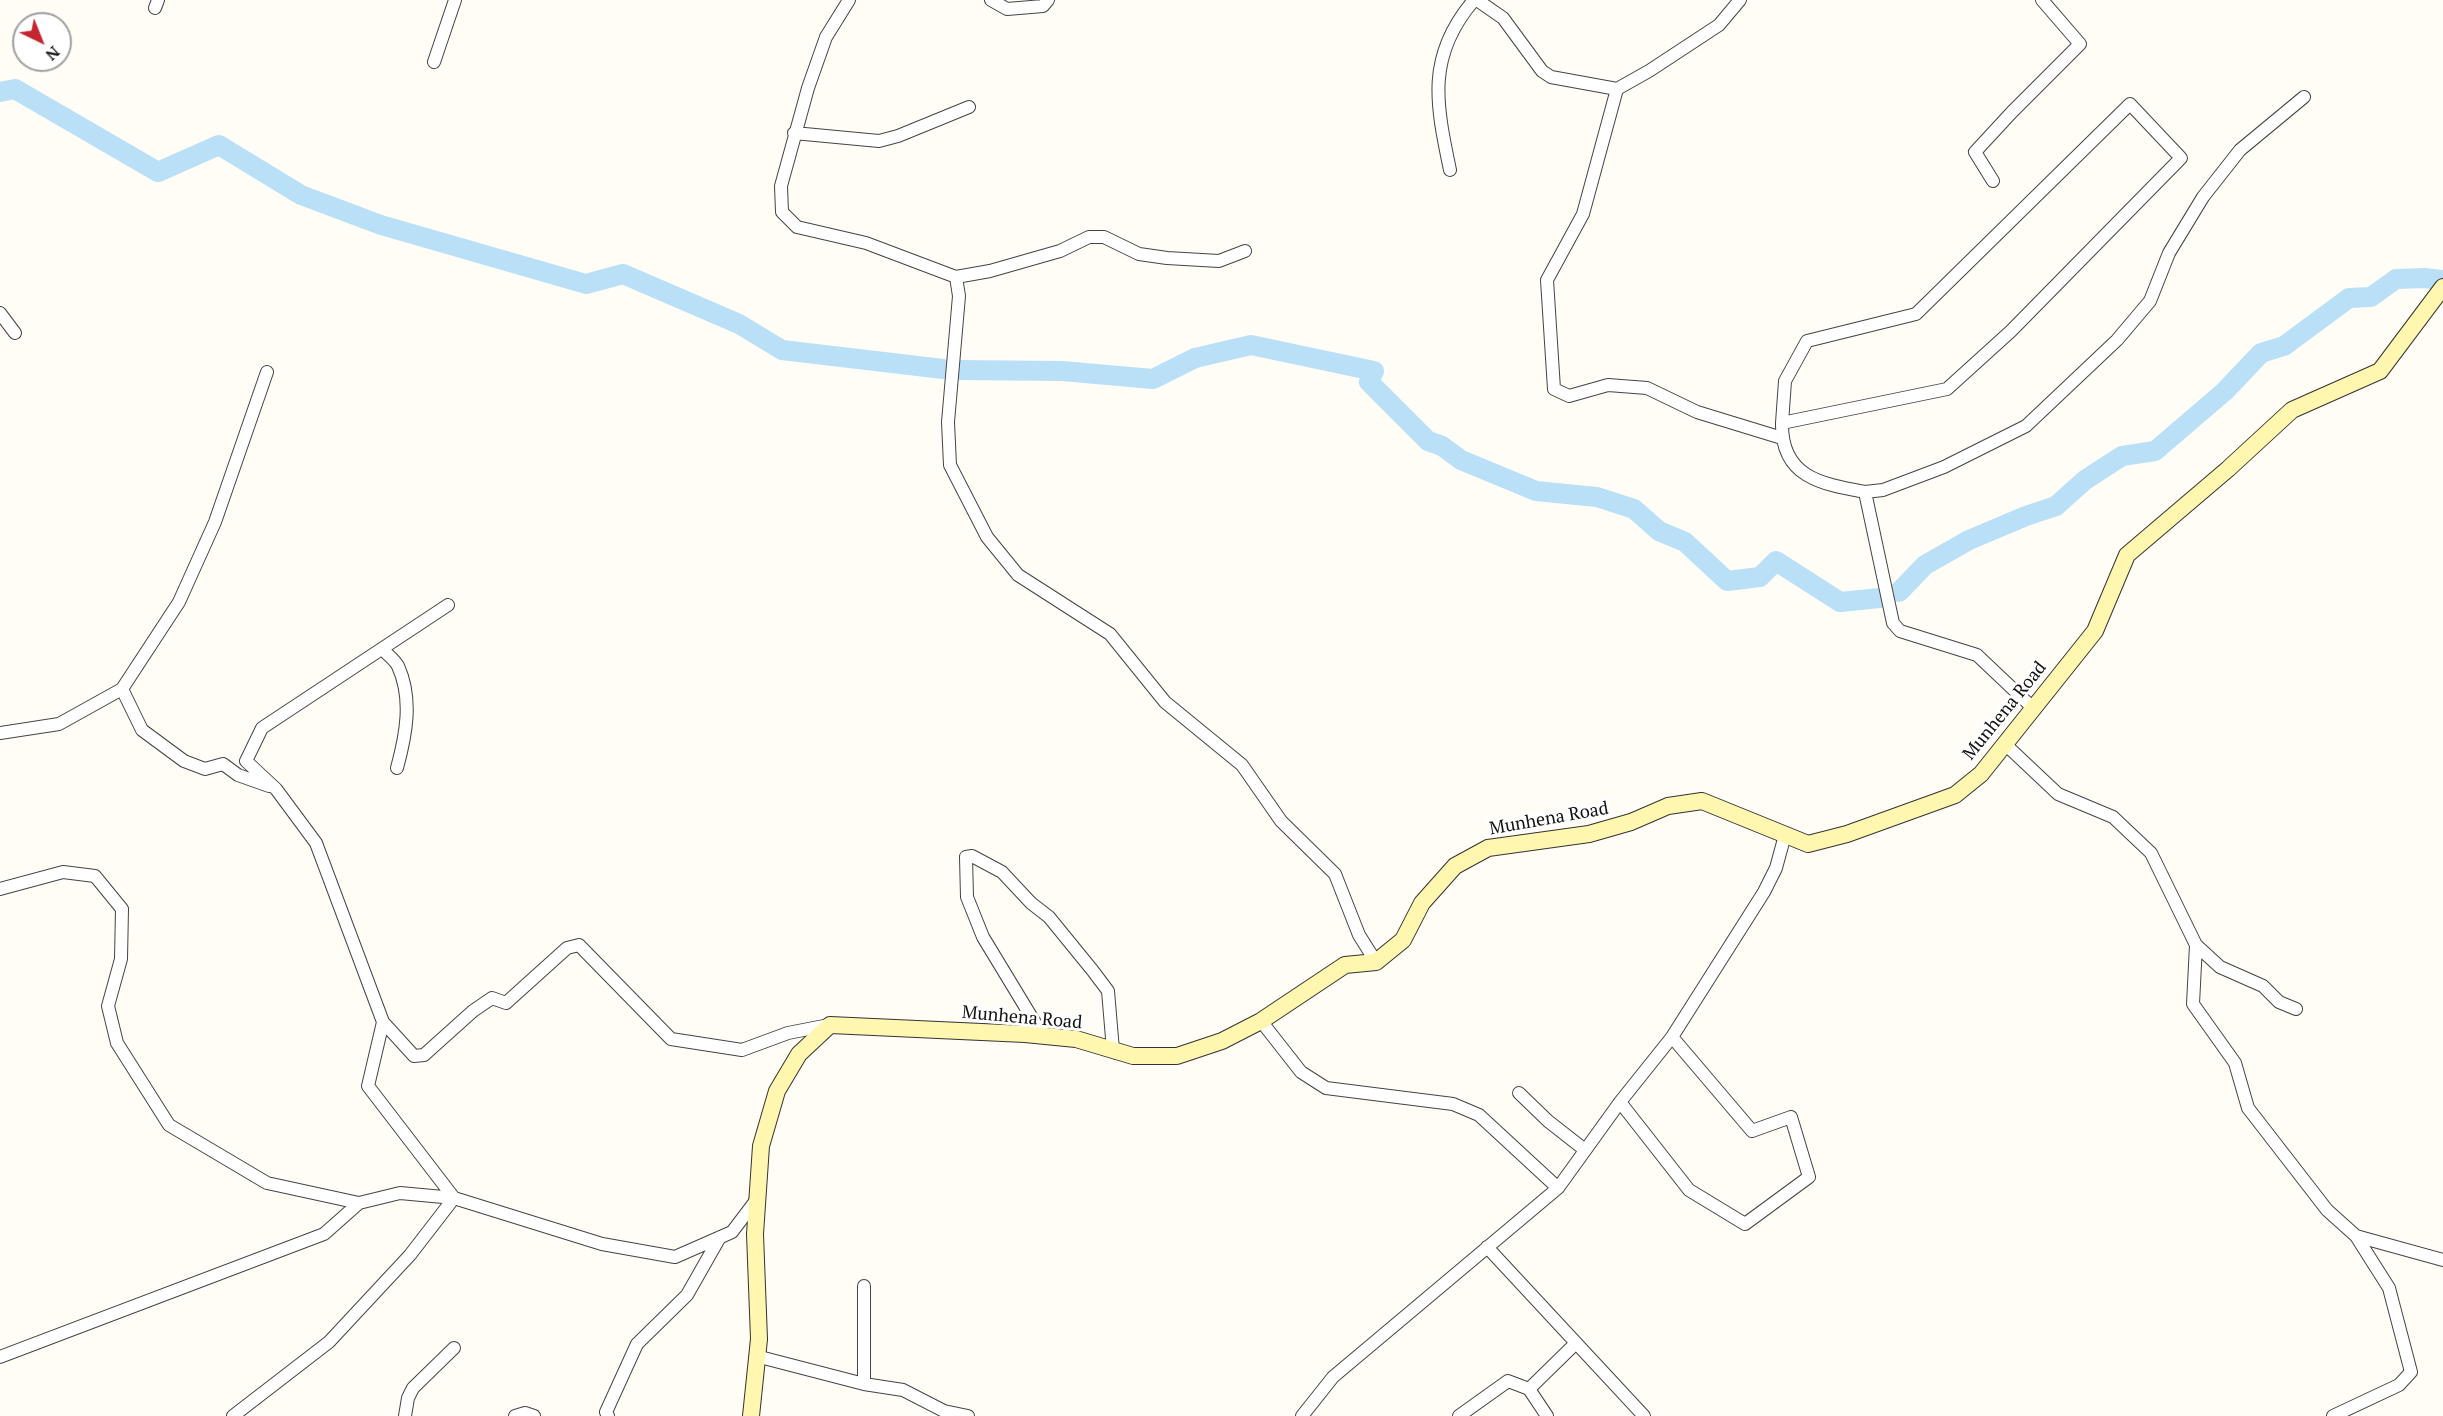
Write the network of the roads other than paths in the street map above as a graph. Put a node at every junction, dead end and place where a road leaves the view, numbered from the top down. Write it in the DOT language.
graph roads {
  1 [pos="455,0"];
  2 [pos="849,0"];
  3 [pos="991,0"];
  4 [pos="1048,0"];
  5 [pos="1476,0"];
  6 [pos="1740,0"];
  7 [pos="2042,0"];
  8 [pos="434,62"];
  9 [pos="1617,89"];
  10 [pos="2304,97"];
  11 [pos="969,107"];
  12 [pos="794,133"];
  13 [pos="1450,170"];
  14 [pos="1993,181"];
  15 [pos="1245,251"];
  16 [pos="956,277"];
  17 [pos="2443,288"];
  18 [pos="0,313"];
  19 [pos="15,333"];
  20 [pos="267,372"];
  21 [pos="1782,423"];
  22 [pos="1782,438"];
  23 [pos="1864,492"];
  24 [pos="448,605"];
  25 [pos="382,649"];
  26 [pos="122,689"];
  27 [pos="2033,708"];
  28 [pos="0,733"];
  29 [pos="2005,744"];
  30 [pos="397,768"];
  31 [pos="276,789"];
  32 [pos="1785,835"];
  33 [pos="0,889"];
  34 [pos="2196,945"];
  35 [pos="1376,962"];
  36 [pos="2296,1009"];
  37 [pos="1261,1021"];
  38 [pos="383,1022"];
  39 [pos="830,1025"];
  40 [pos="1043,1036"];
  41 [pos="1672,1037"];
  42 [pos="1113,1050"];
  43 [pos="1519,1093"];
  44 [pos="1620,1102"];
  45 [pos="1585,1150"];
  46 [pos="1558,1188"];
  47 [pos="454,1198"];
  48 [pos="757,1199"];
  49 [pos="359,1203"];
  50 [pos="2356,1236"];
  51 [pos="720,1237"];
  52 [pos="1487,1247"];
  53 [pos="2443,1260"];
  54 [pos="864,1286"];
  55 [pos="1576,1342"];
  56 [pos="454,1348"];
  57 [pos="756,1356"];
  58 [pos="0,1357"];
  59 [pos="864,1384"];
  60 [pos="1528,1389"];
  61 [pos="233,1416"];
  62 [pos="405,1416"];
  63 [pos="515,1416"];
  64 [pos="534,1416"];
  65 [pos="608,1416"];
  66 [pos="751,1416"];
  67 [pos="968,1416"];
  68 [pos="1302,1416"];
  69 [pos="1459,1416"];
  70 [pos="1547,1416"];
  71 [pos="1644,1416"];
  72 [pos="2333,1416"];
  1 -- 8 [label="street"];
  2 -- 12 [label="street"];
  3 -- 4 [label="street"];
  5 -- 9 [label="street"];
  5 -- 13 [label="street"];
  6 -- 9 [label="street"];
  7 -- 14 [label="street"];
  9 -- 22 [label="street"];
  10 -- 23 [label="street"];
  11 -- 12 [label="street"];
  12 -- 16 [label="street"];
  15 -- 16 [label="street"];
  16 -- 35 [label="street"];
  17 -- 27 [label="street, Munhena Road"];
  18 -- 19 [label="street"];
  20 -- 26 [label="street"];
  21 -- 21 [label="street"];
  21 -- 22 [label="street"];
  22 -- 23 [label="street"];
  23 -- 27 [label="street"];
  24 -- 25 [label="street"];
  25 -- 30 [label="street"];
  25 -- 31 [label="street"];
  26 -- 28 [label="street"];
  26 -- 31 [label="street"];
  27 -- 29 [label="street, Munhena Road"];
  29 -- 32 [label="street, Munhena Road"];
  29 -- 34 [label="street"];
  31 -- 38 [label="street"];
  32 -- 35 [label="street, Munhena Road"];
  32 -- 41 [label="street"];
  33 -- 49 [label="street"];
  34 -- 36 [label="street"];
  34 -- 50 [label="street"];
  35 -- 37 [label="street, Munhena Road"];
  37 -- 42 [label="street, Munhena Road"];
  37 -- 46 [label="street"];
  38 -- 39 [label="street"];
  38 -- 47 [label="street"];
  39 -- 40 [label="street, Munhena Road"];
  39 -- 48 [label="street"];
  40 -- 42 [label="street, Munhena Road"];
  40 -- 42 [label="street"];
  41 -- 44 [label="street"];
  41 -- 44 [label="street"];
  43 -- 45 [label="street"];
  44 -- 45 [label="street"];
  45 -- 46 [label="street"];
  46 -- 52 [label="street"];
  47 -- 49 [label="street"];
  47 -- 51 [label="street"];
  47 -- 61 [label="street"];
  48 -- 51 [label="street"];
  48 -- 57 [label="street"];
  49 -- 58 [label="street"];
  50 -- 53 [label="street"];
  50 -- 72 [label="street"];
  51 -- 65 [label="street"];
  52 -- 55 [label="street"];
  52 -- 68 [label="street"];
  54 -- 59 [label="street"];
  55 -- 60 [label="street"];
  55 -- 71 [label="street"];
  56 -- 62 [label="street"];
  57 -- 59 [label="street"];
  57 -- 66 [label="street"];
  59 -- 67 [label="street"];
  60 -- 69 [label="street"];
  60 -- 70 [label="street"];
  63 -- 64 [label="street"];
}
